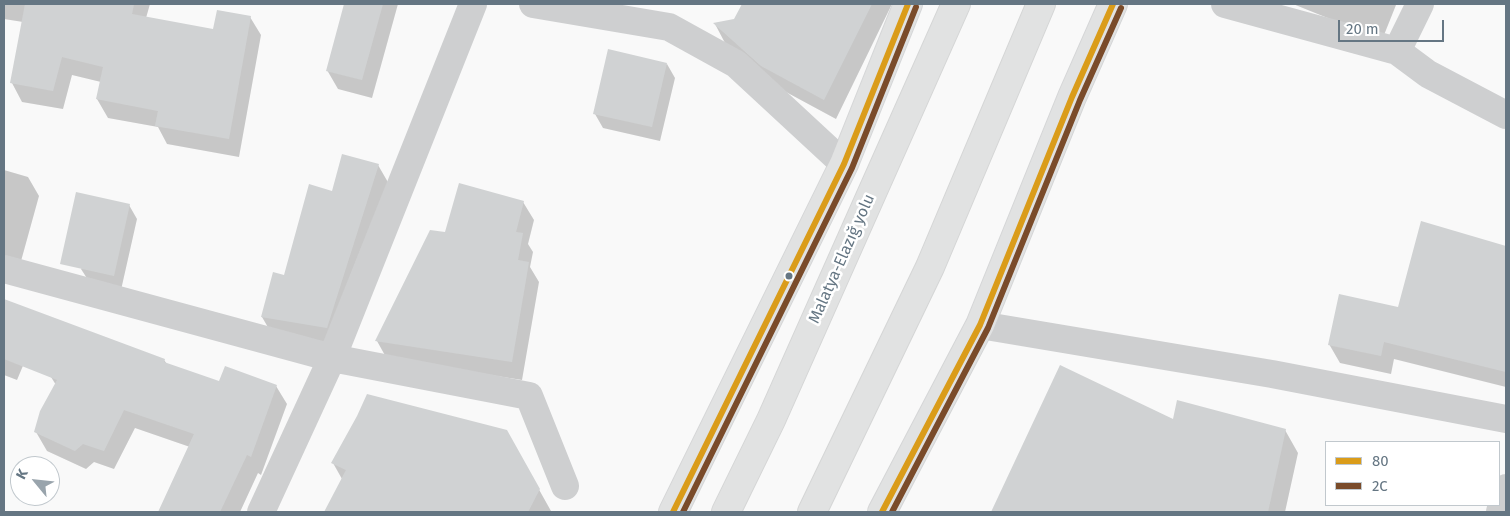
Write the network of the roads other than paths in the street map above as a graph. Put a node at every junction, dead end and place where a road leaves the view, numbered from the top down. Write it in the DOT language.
graph roads {
  1 [pos="473,4"];
  2 [pos="533,4"];
  3 [pos="908,4"];
  4 [pos="956,4"];
  5 [pos="1041,4"];
  6 [pos="1113,4"];
  7 [pos="1225,4"];
  8 [pos="1420,4"];
  9 [pos="1397,50"];
  10 [pos="1506,115"];
  11 [pos="844,164"];
  12 [pos="4,269"];
  13 [pos="980,325"];
  14 [pos="332,358"];
  15 [pos="1506,419"];
  16 [pos="565,486"];
  17 [pos="1506,488"];
  18 [pos="261,512"];
  19 [pos="673,512"];
  20 [pos="726,512"];
  21 [pos="812,512"];
  22 [pos="882,512"];
  23 [pos="1500,512"];
  1 -- 14 [label="street"];
  2 -- 11 [label="street"];
  3 -- 11 [label="main road"];
  4 -- 20 [label="main road, Malatya-Elazığ yolu"];
  5 -- 21 [label="main road"];
  6 -- 13 [label="main road"];
  7 -- 9 [label="street"];
  8 -- 9 [label="street"];
  9 -- 10 [label="street"];
  11 -- 19 [label="main road"];
  12 -- 14 [label="street"];
  13 -- 15 [label="street"];
  13 -- 22 [label="main road"];
  14 -- 16 [label="street"];
  14 -- 18 [label="street"];
  17 -- 23 [label="street"];
}
